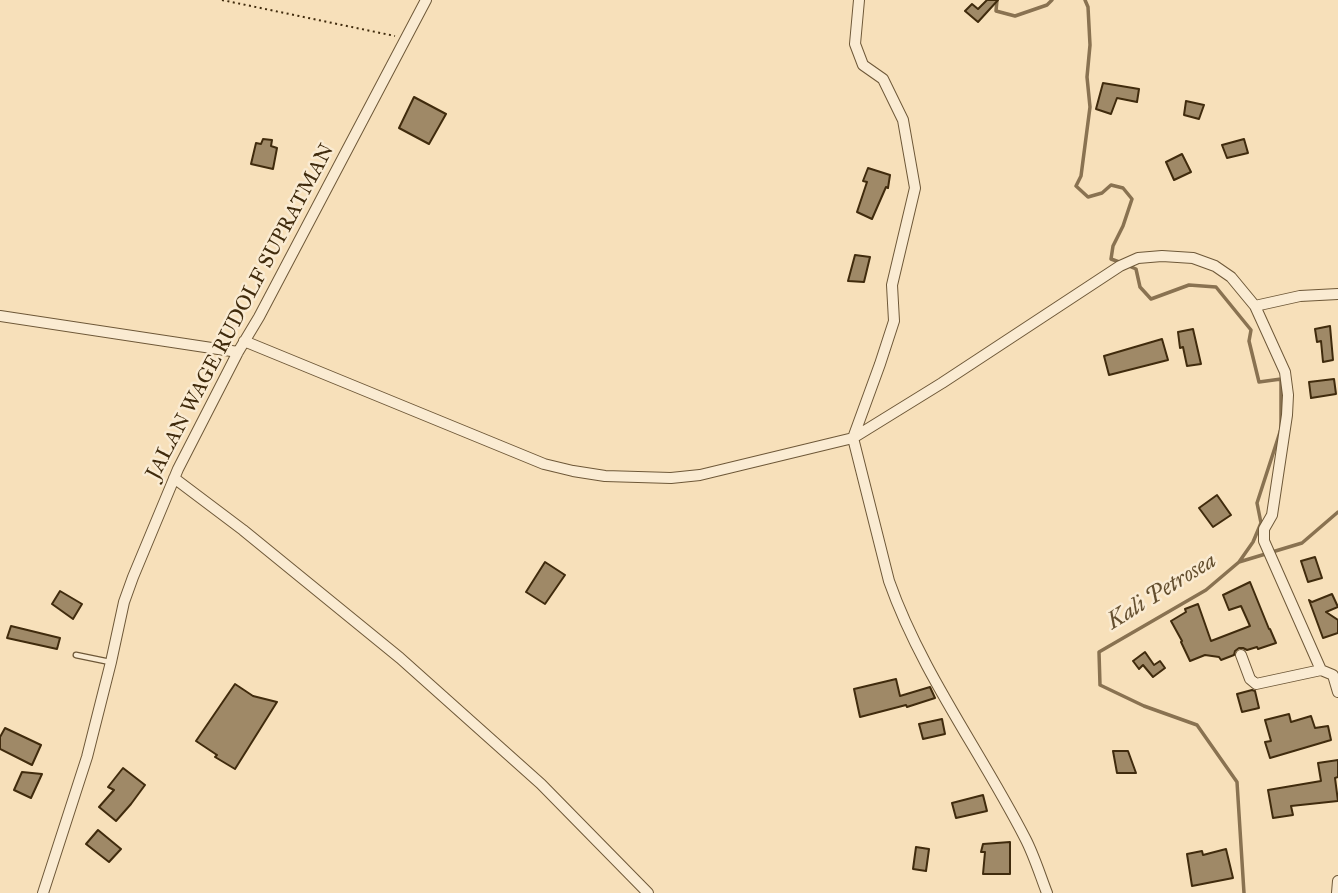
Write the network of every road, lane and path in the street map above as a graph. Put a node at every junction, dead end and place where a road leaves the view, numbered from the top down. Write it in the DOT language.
graph roads {
  1 [pos="222,0"];
  2 [pos="426,0"];
  3 [pos="859,0"];
  4 [pos="407,38"];
  5 [pos="1338,294"];
  6 [pos="1255,306"];
  7 [pos="0,316"];
  8 [pos="244,341"];
  9 [pos="238,352"];
  10 [pos="853,438"];
  11 [pos="174,478"];
  12 [pos="76,655"];
  13 [pos="1241,655"];
  14 [pos="111,663"];
  15 [pos="1321,670"];
  16 [pos="1335,674"];
  17 [pos="1338,692"];
  18 [pos="1338,881"];
  19 [pos="43,893"];
  20 [pos="648,893"];
  21 [pos="1047,893"];
  22 [pos="1337,893"];
  1 -- 4 [label="path"];
  2 -- 4 [label="street, JALAN WAGE RUDOLF SUPRATMAN"];
  3 -- 10 [label="street"];
  4 -- 8 [label="street, JALAN WAGE RUDOLF SUPRATMAN"];
  5 -- 6 [label="street"];
  6 -- 10 [label="street"];
  6 -- 15 [label="street"];
  7 -- 9 [label="street"];
  8 -- 9 [label="street, JALAN WAGE RUDOLF SUPRATMAN"];
  8 -- 10 [label="street"];
  9 -- 11 [label="street, JALAN WAGE RUDOLF SUPRATMAN"];
  10 -- 21 [label="street"];
  11 -- 14 [label="street, JALAN WAGE RUDOLF SUPRATMAN"];
  11 -- 20 [label="street"];
  12 -- 14 [label="lane"];
  13 -- 15 [label="street"];
  14 -- 19 [label="street, JALAN WAGE RUDOLF SUPRATMAN"];
  15 -- 16 [label="street"];
  16 -- 17 [label="street"];
  18 -- 22 [label="street"];
}
